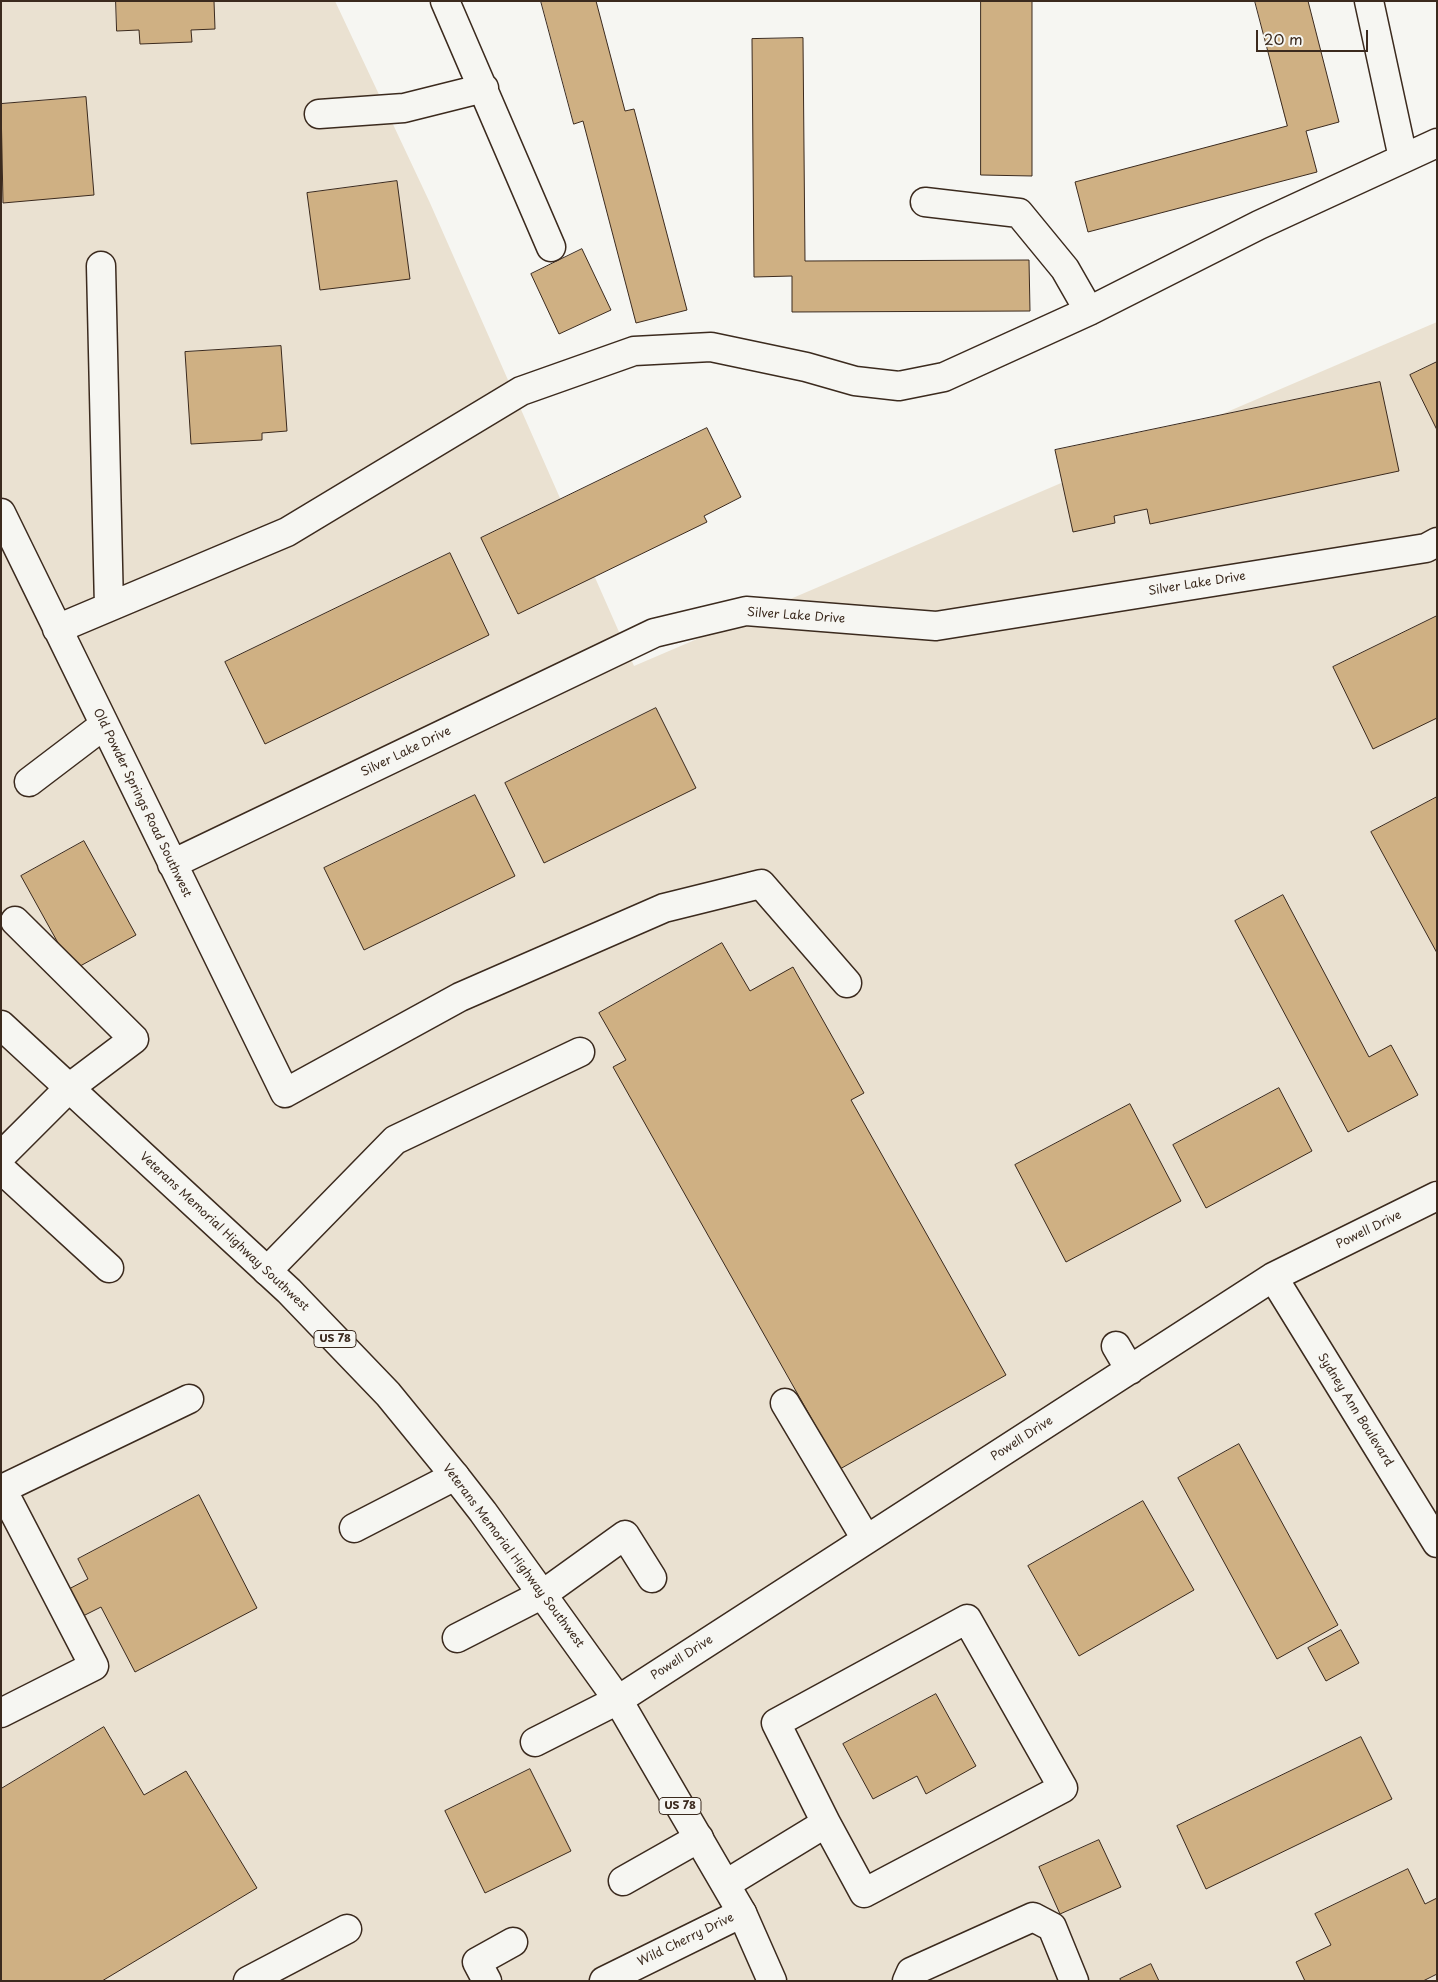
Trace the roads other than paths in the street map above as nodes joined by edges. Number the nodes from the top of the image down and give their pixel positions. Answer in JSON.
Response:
{"nodes":[{"id":1,"x":445,"y":1,"type":"edge"},
{"id":2,"x":1369,"y":1,"type":"edge"},
{"id":3,"x":484,"y":88,"type":"junction"},
{"id":4,"x":319,"y":114,"type":"dead end"},
{"id":5,"x":1437,"y":143,"type":"edge"},
{"id":6,"x":1403,"y":158,"type":"junction"},
{"id":7,"x":925,"y":202,"type":"dead end"},
{"id":8,"x":551,"y":247,"type":"dead end"},
{"id":9,"x":102,"y":266,"type":"dead end"},
{"id":10,"x":1089,"y":311,"type":"junction"},
{"id":11,"x":1,"y":513,"type":"edge"},
{"id":12,"x":1437,"y":542,"type":"edge"},
{"id":13,"x":109,"y":607,"type":"junction"},
{"id":14,"x":57,"y":628,"type":"junction"},
{"id":15,"x":104,"y":725,"type":"junction"},
{"id":16,"x":29,"y":782,"type":"dead end"},
{"id":17,"x":172,"y":864,"type":"junction"},
{"id":18,"x":15,"y":921,"type":"dead end"},
{"id":19,"x":847,"y":983,"type":"dead end"},
{"id":20,"x":1,"y":1025,"type":"edge"},
{"id":21,"x":580,"y":1052,"type":"dead end"},
{"id":22,"x":69,"y":1088,"type":"junction"},
{"id":23,"x":1,"y":1156,"type":"edge"},
{"id":24,"x":1,"y":1169,"type":"edge"},
{"id":25,"x":1437,"y":1196,"type":"edge"},
{"id":26,"x":109,"y":1268,"type":"dead end"},
{"id":27,"x":268,"y":1271,"type":"junction"},
{"id":28,"x":1273,"y":1277,"type":"junction"},
{"id":29,"x":1116,"y":1346,"type":"dead end"},
{"id":30,"x":1130,"y":1370,"type":"junction"},
{"id":31,"x":189,"y":1399,"type":"dead end"},
{"id":32,"x":785,"y":1404,"type":"dead end"},
{"id":33,"x":455,"y":1476,"type":"junction"},
{"id":34,"x":354,"y":1528,"type":"dead end"},
{"id":35,"x":866,"y":1539,"type":"junction"},
{"id":36,"x":1437,"y":1543,"type":"edge"},
{"id":37,"x":652,"y":1578,"type":"dead end"},
{"id":38,"x":543,"y":1594,"type":"junction"},
{"id":39,"x":457,"y":1638,"type":"dead end"},
{"id":40,"x":618,"y":1700,"type":"junction"},
{"id":41,"x":1,"y":1713,"type":"edge"},
{"id":42,"x":535,"y":1742,"type":"dead end"},
{"id":43,"x":826,"y":1823,"type":"junction"},
{"id":44,"x":699,"y":1838,"type":"junction"},
{"id":45,"x":622,"y":1881,"type":"dead end"},
{"id":46,"x":726,"y":1884,"type":"junction"},
{"id":47,"x":742,"y":1913,"type":"junction"},
{"id":48,"x":347,"y":1929,"type":"dead end"},
{"id":49,"x":513,"y":1942,"type":"dead end"},
{"id":50,"x":482,"y":1971,"type":"edge"},
{"id":51,"x":248,"y":1981,"type":"edge"},
{"id":52,"x":604,"y":1981,"type":"edge"},
{"id":53,"x":772,"y":1981,"type":"edge"},
{"id":54,"x":907,"y":1981,"type":"edge"},
{"id":55,"x":1074,"y":1981,"type":"edge"}],
"edges":[{"from":1,"to":3,"type":"street"},
{"from":2,"to":6,"type":"street"},
{"from":3,"to":4,"type":"street"},
{"from":3,"to":8,"type":"street"},
{"from":5,"to":6,"type":"street"},
{"from":6,"to":10,"type":"street"},
{"from":7,"to":10,"type":"street"},
{"from":9,"to":13,"type":"street"},
{"from":10,"to":13,"type":"street"},
{"from":11,"to":14,"type":"street","name":"Old Powder Springs Road Southwest"},
{"from":12,"to":17,"type":"street","name":"Silver Lake Drive"},
{"from":13,"to":14,"type":"street"},
{"from":14,"to":15,"type":"street","name":"Old Powder Springs Road Southwest"},
{"from":15,"to":16,"type":"street"},
{"from":15,"to":17,"type":"street","name":"Old Powder Springs Road Southwest"},
{"from":17,"to":19,"type":"street","name":"Old Powder Springs Road Southwest"},
{"from":18,"to":22,"type":"street"},
{"from":20,"to":22,"type":"street","name":"Veterans Memorial Highway Southwest","number":"US 78"},
{"from":21,"to":27,"type":"street"},
{"from":22,"to":23,"type":"street"},
{"from":22,"to":27,"type":"street","name":"Veterans Memorial Highway Southwest","number":"US 78"},
{"from":24,"to":26,"type":"street"},
{"from":25,"to":28,"type":"street","name":"Powell Drive"},
{"from":27,"to":33,"type":"street","name":"Veterans Memorial Highway Southwest","number":"US 78"},
{"from":28,"to":30,"type":"street","name":"Powell Drive"},
{"from":28,"to":36,"type":"street","name":"Sydney Ann Boulevard"},
{"from":29,"to":30,"type":"street"},
{"from":30,"to":35,"type":"street","name":"Powell Drive"},
{"from":31,"to":41,"type":"street"},
{"from":32,"to":35,"type":"street"},
{"from":33,"to":34,"type":"street"},
{"from":33,"to":38,"type":"street","name":"Veterans Memorial Highway Southwest","number":"US 78"},
{"from":35,"to":40,"type":"street","name":"Powell Drive"},
{"from":37,"to":38,"type":"street"},
{"from":38,"to":39,"type":"street"},
{"from":38,"to":40,"type":"street","name":"Veterans Memorial Highway Southwest","number":"US 78"},
{"from":40,"to":42,"type":"street","name":"Powell Drive"},
{"from":40,"to":44,"type":"street","name":"Veterans Memorial Highway Southwest","number":"US 78"},
{"from":43,"to":43,"type":"street"},
{"from":43,"to":46,"type":"street"},
{"from":44,"to":45,"type":"street"},
{"from":44,"to":46,"type":"street","name":"Veterans Memorial Highway Southwest","number":"US 78"},
{"from":46,"to":47,"type":"street","name":"Veterans Memorial Highway Southwest","number":"US 78"},
{"from":47,"to":52,"type":"street","name":"Wild Cherry Drive"},
{"from":47,"to":53,"type":"street","name":"Veterans Memorial Highway Southwest","number":"US 78"},
{"from":48,"to":51,"type":"street"},
{"from":49,"to":50,"type":"street"},
{"from":54,"to":55,"type":"street"}]}
